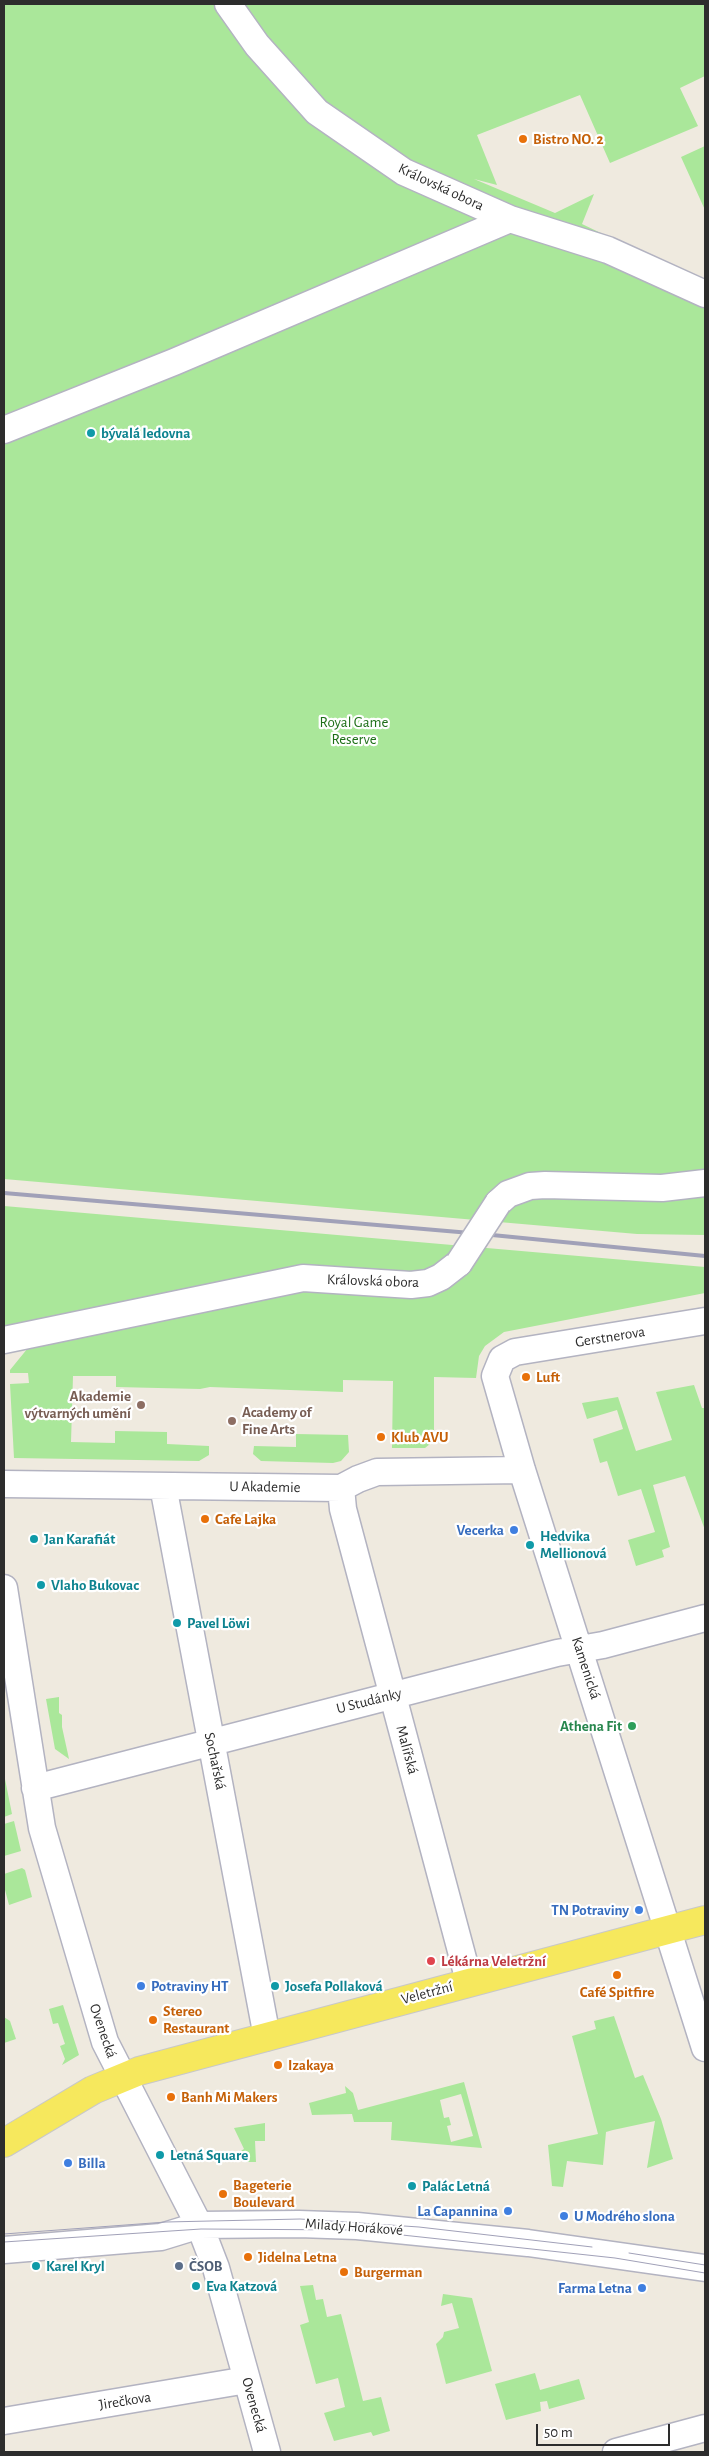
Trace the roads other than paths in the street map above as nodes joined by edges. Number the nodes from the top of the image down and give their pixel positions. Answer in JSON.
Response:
{"nodes":[{"id":1,"x":228,"y":4,"type":"edge"},
{"id":2,"x":510,"y":219,"type":"junction"},
{"id":3,"x":705,"y":294,"type":"edge"},
{"id":4,"x":4,"y":430,"type":"edge"},
{"id":5,"x":705,"y":1183,"type":"edge"},
{"id":6,"x":705,"y":1321,"type":"edge"},
{"id":7,"x":4,"y":1340,"type":"edge"},
{"id":8,"x":515,"y":1352,"type":"joint"},
{"id":9,"x":522,"y":1470,"type":"junction"},
{"id":10,"x":4,"y":1484,"type":"edge"},
{"id":11,"x":163,"y":1486,"type":"junction"},
{"id":12,"x":341,"y":1488,"type":"junction"},
{"id":13,"x":4,"y":1588,"type":"edge"},
{"id":14,"x":705,"y":1618,"type":"edge"},
{"id":15,"x":579,"y":1649,"type":"junction"},
{"id":16,"x":393,"y":1695,"type":"junction"},
{"id":17,"x":212,"y":1742,"type":"junction"},
{"id":18,"x":35,"y":1788,"type":"junction"},
{"id":19,"x":705,"y":1920,"type":"edge"},
{"id":20,"x":669,"y":1929,"type":"junction"},
{"id":21,"x":469,"y":1981,"type":"junction"},
{"id":22,"x":267,"y":2037,"type":"junction"},
{"id":23,"x":705,"y":2048,"type":"edge"},
{"id":24,"x":121,"y":2077,"type":"junction"},
{"id":25,"x":4,"y":2143,"type":"edge"},
{"id":26,"x":200,"y":2225,"type":"junction"},
{"id":27,"x":4,"y":2250,"type":"edge"},
{"id":28,"x":705,"y":2268,"type":"edge"},
{"id":29,"x":247,"y":2380,"type":"junction"},
{"id":30,"x":4,"y":2421,"type":"edge"},
{"id":31,"x":705,"y":2428,"type":"edge"},
{"id":32,"x":267,"y":2452,"type":"edge"},
{"id":33,"x":616,"y":2452,"type":"edge"}],
"edges":[{"from":1,"to":2,"type":"street","name":"Královská obora"},
{"from":2,"to":3,"type":"street","name":"Královská obora"},
{"from":2,"to":4,"type":"street"},
{"from":5,"to":7,"type":"street","name":"Královská obora","bridge":true},
{"from":6,"to":8,"type":"street","name":"Gerstnerova"},
{"from":8,"to":9,"type":"street","name":"Kamenická"},
{"from":9,"to":12,"type":"street","name":"U Akademie"},
{"from":9,"to":15,"type":"street","name":"Kamenická"},
{"from":10,"to":11,"type":"street","name":"U Akademie"},
{"from":11,"to":12,"type":"street","name":"U Akademie"},
{"from":11,"to":17,"type":"street","name":"Sochařská"},
{"from":12,"to":16,"type":"street","name":"Malířská"},
{"from":13,"to":18,"type":"street","name":"Ovenecká"},
{"from":14,"to":15,"type":"street","name":"U Studánky"},
{"from":15,"to":16,"type":"street","name":"U Studánky"},
{"from":15,"to":20,"type":"street","name":"Kamenická"},
{"from":16,"to":17,"type":"street","name":"U Studánky"},
{"from":16,"to":21,"type":"street","name":"Malířská"},
{"from":17,"to":18,"type":"street","name":"U Studánky"},
{"from":17,"to":22,"type":"street","name":"Sochařská"},
{"from":18,"to":24,"type":"street","name":"Ovenecká"},
{"from":19,"to":20,"type":"main road","name":"Veletržní"},
{"from":20,"to":21,"type":"main road","name":"Veletržní"},
{"from":20,"to":23,"type":"street","name":"Kamenická"},
{"from":21,"to":22,"type":"main road","name":"Veletržní"},
{"from":22,"to":24,"type":"main road","name":"Veletržní"},
{"from":24,"to":25,"type":"main road"},
{"from":24,"to":26,"type":"street","name":"Ovenecká"},
{"from":26,"to":27,"type":"street","name":"Milady Horákové"},
{"from":26,"to":28,"type":"street","name":"Milady Horákové"},
{"from":26,"to":29,"type":"street","name":"Ovenecká"},
{"from":29,"to":30,"type":"street","name":"Jirečkova"},
{"from":29,"to":32,"type":"street","name":"Ovenecká"},
{"from":31,"to":33,"type":"street"}]}
